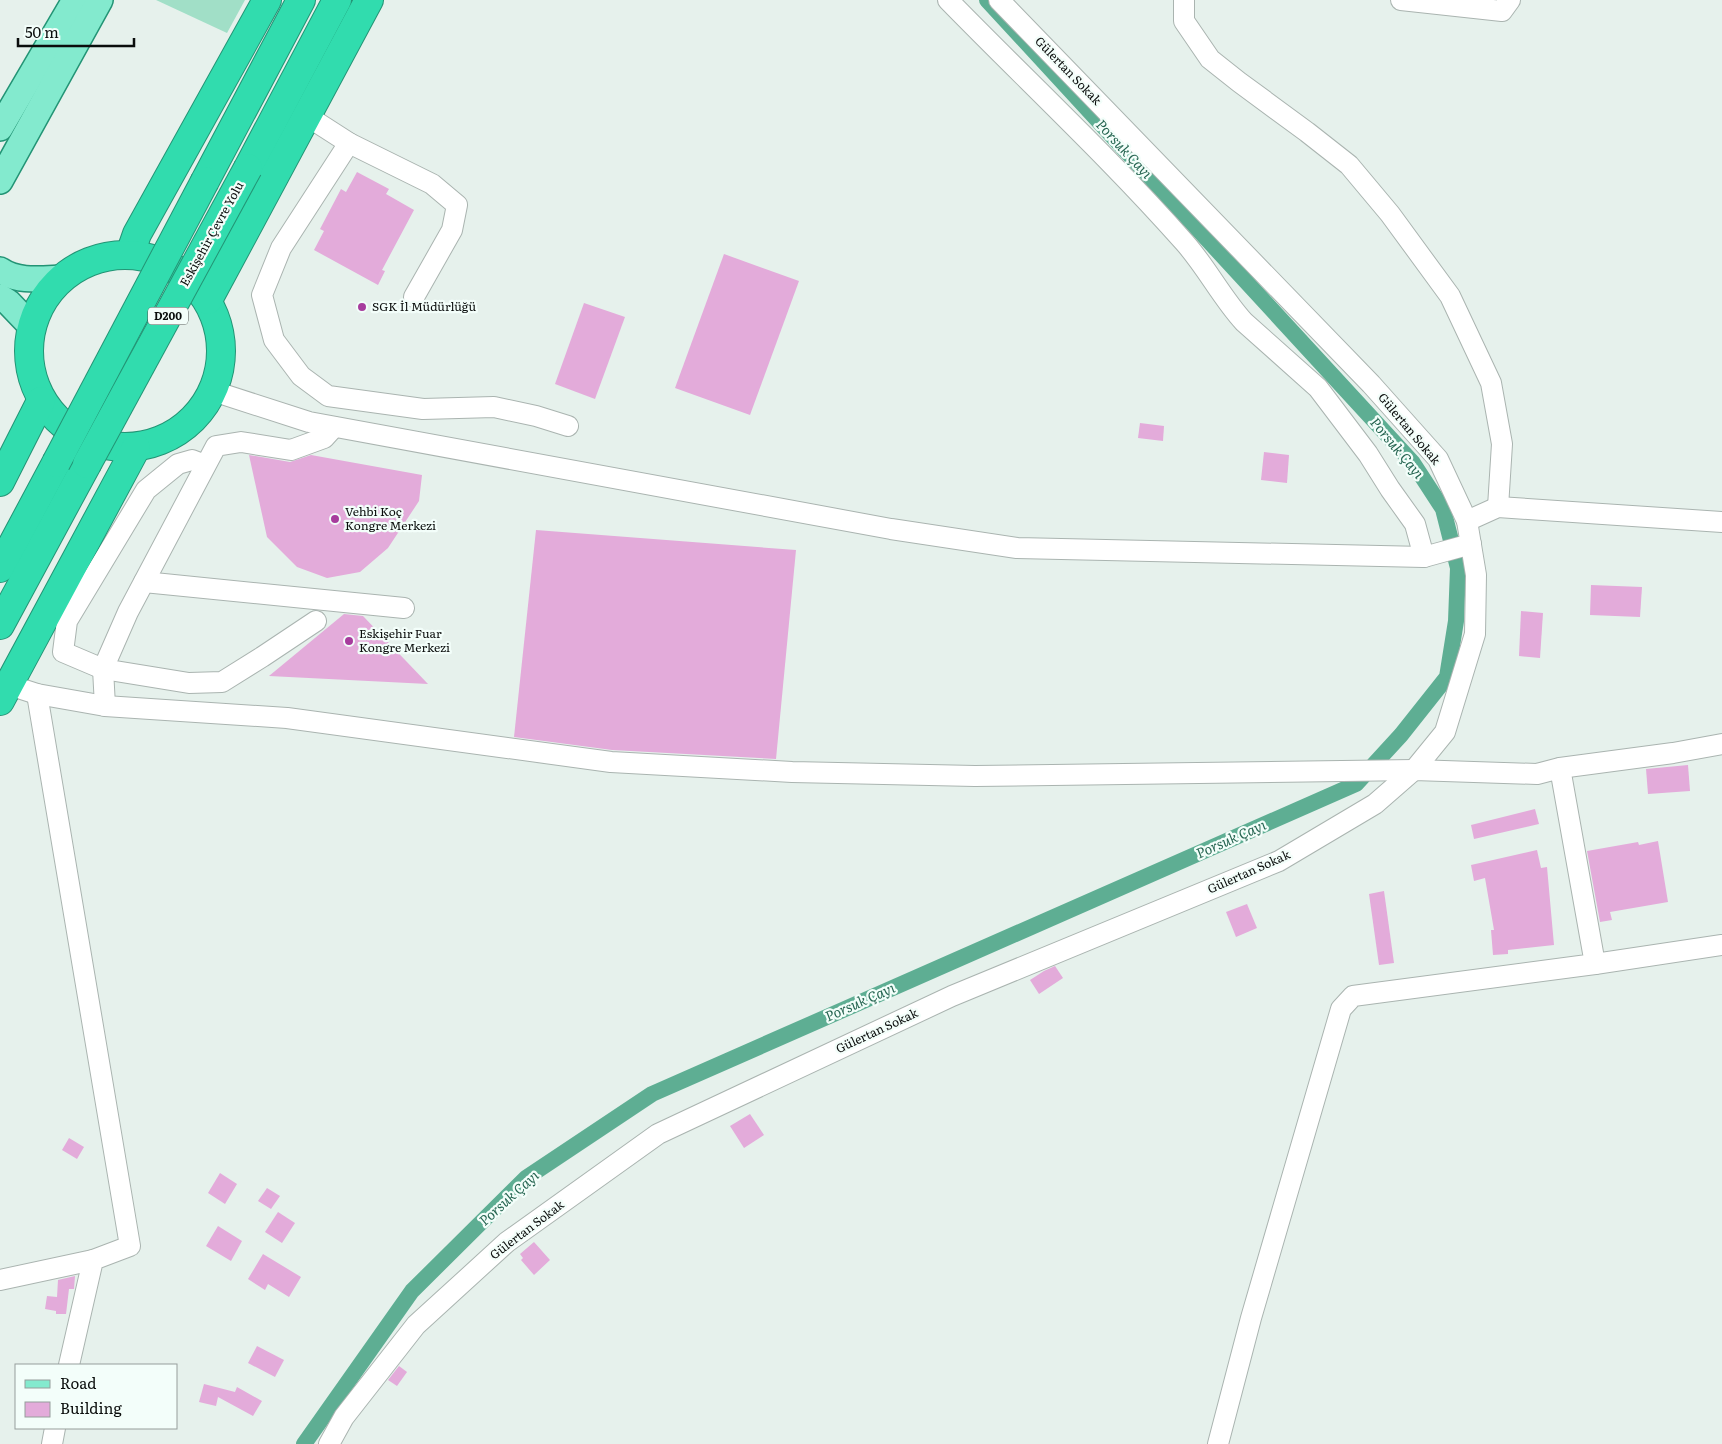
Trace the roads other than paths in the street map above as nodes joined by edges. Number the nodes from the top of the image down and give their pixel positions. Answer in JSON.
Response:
{"nodes":[{"id":1,"x":75,"y":0,"type":"edge"},
{"id":2,"x":100,"y":0,"type":"edge"},
{"id":3,"x":267,"y":0,"type":"edge"},
{"id":4,"x":301,"y":0,"type":"edge"},
{"id":5,"x":337,"y":0,"type":"edge"},
{"id":6,"x":369,"y":0,"type":"edge"},
{"id":7,"x":948,"y":0,"type":"edge"},
{"id":8,"x":999,"y":0,"type":"edge"},
{"id":9,"x":1184,"y":0,"type":"edge"},
{"id":10,"x":1401,"y":0,"type":"edge"},
{"id":11,"x":1506,"y":6,"type":"edge"},
{"id":12,"x":307,"y":116,"type":"junction"},
{"id":13,"x":0,"y":128,"type":"edge"},
{"id":14,"x":349,"y":143,"type":"junction"},
{"id":15,"x":0,"y":182,"type":"edge"},
{"id":16,"x":130,"y":254,"type":"junction"},
{"id":17,"x":0,"y":270,"type":"edge"},
{"id":18,"x":60,"y":278,"type":"junction"},
{"id":19,"x":0,"y":297,"type":"edge"},
{"id":20,"x":414,"y":297,"type":"dead end"},
{"id":21,"x":208,"y":300,"type":"junction"},
{"id":22,"x":31,"y":326,"type":"junction"},
{"id":23,"x":214,"y":390,"type":"junction"},
{"id":24,"x":41,"y":401,"type":"junction"},
{"id":25,"x":568,"y":426,"type":"dead end"},
{"id":26,"x":334,"y":427,"type":"junction"},
{"id":27,"x":136,"y":448,"type":"junction"},
{"id":28,"x":205,"y":465,"type":"junction"},
{"id":29,"x":0,"y":482,"type":"edge"},
{"id":30,"x":1498,"y":507,"type":"junction"},
{"id":31,"x":1467,"y":521,"type":"junction"},
{"id":32,"x":1722,"y":522,"type":"edge"},
{"id":33,"x":1469,"y":545,"type":"junction"},
{"id":34,"x":1424,"y":556,"type":"junction"},
{"id":35,"x":0,"y":568,"type":"edge"},
{"id":36,"x":144,"y":582,"type":"junction"},
{"id":37,"x":404,"y":608,"type":"dead end"},
{"id":38,"x":316,"y":621,"type":"dead end"},
{"id":39,"x":0,"y":625,"type":"edge"},
{"id":40,"x":103,"y":669,"type":"junction"},
{"id":41,"x":5,"y":693,"type":"edge"},
{"id":42,"x":37,"y":694,"type":"junction"},
{"id":43,"x":105,"y":706,"type":"junction"},
{"id":44,"x":1722,"y":744,"type":"edge"},
{"id":45,"x":1560,"y":768,"type":"junction"},
{"id":46,"x":1414,"y":770,"type":"junction"},
{"id":47,"x":1722,"y":945,"type":"edge"},
{"id":48,"x":1595,"y":964,"type":"junction"},
{"id":49,"x":93,"y":1260,"type":"junction"},
{"id":50,"x":0,"y":1280,"type":"edge"},
{"id":51,"x":69,"y":1364,"type":"edge"},
{"id":52,"x":55,"y":1429,"type":"edge"},
{"id":53,"x":52,"y":1444,"type":"edge"},
{"id":54,"x":329,"y":1444,"type":"edge"},
{"id":55,"x":1218,"y":1444,"type":"edge"}],
"edges":[{"from":1,"to":13,"type":"main road"},
{"from":2,"to":15,"type":"main road"},
{"from":3,"to":16,"type":"highway"},
{"from":4,"to":35,"type":"highway","number":"D200","bridge":true},
{"from":5,"to":39,"type":"highway","name":"Eskişehir Çevre Yolu","number":"D200","bridge":true},
{"from":6,"to":12,"type":"highway"},
{"from":7,"to":34,"type":"street"},
{"from":8,"to":31,"type":"street","name":"Gülertan Sokak"},
{"from":9,"to":30,"type":"street"},
{"from":10,"to":11,"type":"street"},
{"from":12,"to":14,"type":"street"},
{"from":12,"to":21,"type":"highway"},
{"from":14,"to":20,"type":"street"},
{"from":14,"to":25,"type":"street"},
{"from":16,"to":18,"type":"highway"},
{"from":16,"to":21,"type":"highway"},
{"from":17,"to":18,"type":"main road"},
{"from":18,"to":22,"type":"highway"},
{"from":19,"to":22,"type":"main road"},
{"from":21,"to":23,"type":"highway"},
{"from":22,"to":24,"type":"highway"},
{"from":23,"to":26,"type":"street"},
{"from":23,"to":27,"type":"highway"},
{"from":24,"to":27,"type":"highway"},
{"from":24,"to":29,"type":"highway"},
{"from":26,"to":28,"type":"street"},
{"from":26,"to":34,"type":"street"},
{"from":27,"to":41,"type":"highway"},
{"from":28,"to":36,"type":"street"},
{"from":28,"to":40,"type":"street"},
{"from":30,"to":31,"type":"street"},
{"from":30,"to":32,"type":"street"},
{"from":31,"to":33,"type":"street","name":"Gülertan Sokak"},
{"from":33,"to":34,"type":"street"},
{"from":33,"to":46,"type":"street","name":"Gülertan Sokak"},
{"from":36,"to":37,"type":"street"},
{"from":36,"to":40,"type":"street"},
{"from":38,"to":40,"type":"street"},
{"from":40,"to":43,"type":"street"},
{"from":41,"to":42,"type":"street"},
{"from":42,"to":43,"type":"street"},
{"from":42,"to":49,"type":"street"},
{"from":43,"to":46,"type":"street"},
{"from":44,"to":45,"type":"street"},
{"from":45,"to":46,"type":"street"},
{"from":45,"to":48,"type":"street"},
{"from":46,"to":54,"type":"street","name":"Gülertan Sokak"},
{"from":47,"to":48,"type":"street"},
{"from":48,"to":55,"type":"street"},
{"from":49,"to":50,"type":"street"},
{"from":49,"to":51,"type":"street"},
{"from":52,"to":53,"type":"street"}]}
